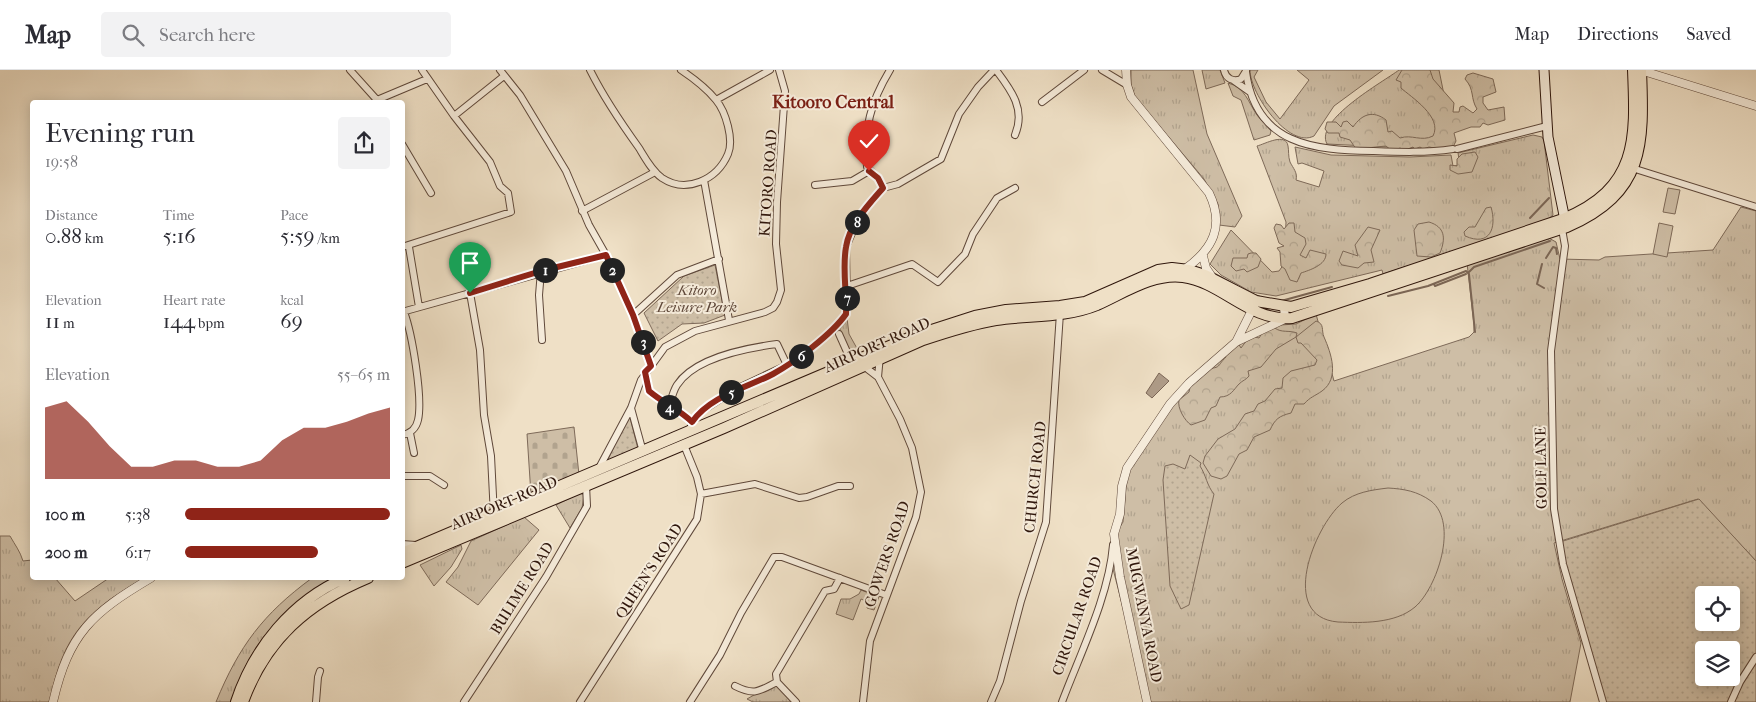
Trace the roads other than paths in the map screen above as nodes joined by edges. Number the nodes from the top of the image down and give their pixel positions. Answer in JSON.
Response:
{"nodes":[{"id":1,"x":350,"y":70,"type":"edge"},
{"id":2,"x":422,"y":70,"type":"edge"},
{"id":3,"x":590,"y":70,"type":"edge"},
{"id":4,"x":681,"y":70,"type":"edge"},
{"id":5,"x":770,"y":70,"type":"edge"},
{"id":6,"x":779,"y":70,"type":"edge"},
{"id":7,"x":890,"y":70,"type":"edge"},
{"id":8,"x":995,"y":70,"type":"edge"},
{"id":9,"x":1084,"y":70,"type":"edge"},
{"id":10,"x":1102,"y":70,"type":"edge"},
{"id":11,"x":1126,"y":70,"type":"edge"},
{"id":12,"x":1224,"y":70,"type":"edge"},
{"id":13,"x":1544,"y":70,"type":"edge"},
{"id":14,"x":1633,"y":70,"type":"edge"},
{"id":15,"x":1640,"y":70,"type":"edge"},
{"id":16,"x":1246,"y":71,"type":"edge"},
{"id":17,"x":502,"y":73,"type":"edge"},
{"id":18,"x":427,"y":78,"type":"junction"},
{"id":19,"x":1233,"y":80,"type":"junction"},
{"id":20,"x":1127,"y":85,"type":"junction"},
{"id":21,"x":1250,"y":92,"type":"junction"},
{"id":22,"x":377,"y":100,"type":"edge"},
{"id":23,"x":380,"y":100,"type":"edge"},
{"id":24,"x":716,"y":100,"type":"junction"},
{"id":25,"x":1042,"y":102,"type":"dead end"},
{"id":26,"x":1756,"y":106,"type":"edge"},
{"id":27,"x":454,"y":116,"type":"junction"},
{"id":28,"x":1547,"y":126,"type":"junction"},
{"id":29,"x":1015,"y":135,"type":"dead end"},
{"id":30,"x":405,"y":149,"type":"edge"},
{"id":31,"x":1632,"y":168,"type":"junction"},
{"id":32,"x":869,"y":171,"type":"junction"},
{"id":33,"x":655,"y":172,"type":"junction"},
{"id":34,"x":704,"y":180,"type":"junction"},
{"id":35,"x":815,"y":185,"type":"dead end"},
{"id":36,"x":883,"y":188,"type":"junction"},
{"id":37,"x":1015,"y":188,"type":"dead end"},
{"id":38,"x":431,"y":193,"type":"dead end"},
{"id":39,"x":1756,"y":207,"type":"edge"},
{"id":40,"x":582,"y":211,"type":"junction"},
{"id":41,"x":1564,"y":225,"type":"junction"},
{"id":42,"x":406,"y":247,"type":"edge"},
{"id":43,"x":606,"y":255,"type":"junction"},
{"id":44,"x":1203,"y":256,"type":"junction"},
{"id":45,"x":719,"y":259,"type":"junction"},
{"id":46,"x":1185,"y":269,"type":"junction"},
{"id":47,"x":541,"y":271,"type":"junction"},
{"id":48,"x":1162,"y":273,"type":"junction"},
{"id":49,"x":1214,"y":280,"type":"junction"},
{"id":50,"x":846,"y":286,"type":"junction"},
{"id":51,"x":470,"y":293,"type":"junction"},
{"id":52,"x":1254,"y":306,"type":"junction"},
{"id":53,"x":419,"y":307,"type":"junction"},
{"id":54,"x":1288,"y":307,"type":"junction"},
{"id":55,"x":405,"y":311,"type":"edge"},
{"id":56,"x":1060,"y":311,"type":"junction"},
{"id":57,"x":633,"y":315,"type":"junction"},
{"id":58,"x":405,"y":316,"type":"edge"},
{"id":59,"x":1288,"y":319,"type":"junction"},
{"id":60,"x":729,"y":320,"type":"junction"},
{"id":61,"x":839,"y":334,"type":"dead end"},
{"id":62,"x":542,"y":340,"type":"dead end"},
{"id":63,"x":1236,"y":342,"type":"junction"},
{"id":64,"x":880,"y":355,"type":"junction"},
{"id":65,"x":852,"y":363,"type":"junction"},
{"id":66,"x":651,"y":366,"type":"junction"},
{"id":67,"x":787,"y":366,"type":"junction"},
{"id":68,"x":865,"y":367,"type":"junction"},
{"id":69,"x":645,"y":372,"type":"junction"},
{"id":70,"x":878,"y":377,"type":"junction"},
{"id":71,"x":669,"y":407,"type":"junction"},
{"id":72,"x":631,"y":408,"type":"junction"},
{"id":73,"x":692,"y":422,"type":"junction"},
{"id":74,"x":410,"y":433,"type":"junction"},
{"id":75,"x":687,"y":433,"type":"junction"},
{"id":76,"x":405,"y":434,"type":"edge"},
{"id":77,"x":684,"y":445,"type":"junction"},
{"id":78,"x":643,"y":452,"type":"junction"},
{"id":79,"x":414,"y":453,"type":"dead end"},
{"id":80,"x":598,"y":471,"type":"junction"},
{"id":81,"x":405,"y":476,"type":"edge"},
{"id":82,"x":586,"y":484,"type":"junction"},
{"id":83,"x":444,"y":485,"type":"dead end"},
{"id":84,"x":850,"y":486,"type":"dead end"},
{"id":85,"x":701,"y":494,"type":"junction"},
{"id":86,"x":551,"y":495,"type":"junction"},
{"id":87,"x":494,"y":516,"type":"junction"},
{"id":88,"x":1114,"y":534,"type":"junction"},
{"id":89,"x":405,"y":544,"type":"edge"},
{"id":90,"x":423,"y":546,"type":"junction"},
{"id":91,"x":436,"y":549,"type":"junction"},
{"id":92,"x":405,"y":552,"type":"edge"},
{"id":93,"x":405,"y":562,"type":"edge"},
{"id":94,"x":840,"y":578,"type":"junction"},
{"id":95,"x":148,"y":580,"type":"edge"},
{"id":96,"x":344,"y":580,"type":"edge"},
{"id":97,"x":886,"y":595,"type":"junction"},
{"id":98,"x":1756,"y":657,"type":"edge"},
{"id":99,"x":320,"y":670,"type":"dead end"},
{"id":100,"x":777,"y":682,"type":"junction"},
{"id":101,"x":736,"y":686,"type":"dead end"},
{"id":102,"x":53,"y":702,"type":"edge"},
{"id":103,"x":236,"y":702,"type":"edge"},
{"id":104,"x":243,"y":702,"type":"edge"},
{"id":105,"x":316,"y":702,"type":"edge"},
{"id":106,"x":464,"y":702,"type":"edge"},
{"id":107,"x":580,"y":702,"type":"edge"},
{"id":108,"x":690,"y":702,"type":"edge"},
{"id":109,"x":796,"y":702,"type":"edge"},
{"id":110,"x":863,"y":702,"type":"edge"},
{"id":111,"x":991,"y":702,"type":"edge"},
{"id":112,"x":1062,"y":702,"type":"edge"},
{"id":113,"x":1147,"y":702,"type":"edge"},
{"id":114,"x":1603,"y":702,"type":"edge"},
{"id":115,"x":1731,"y":702,"type":"edge"}],
"edges":[{"from":1,"to":22,"type":"street"},
{"from":2,"to":18,"type":"street"},
{"from":3,"to":33,"type":"street"},
{"from":4,"to":24,"type":"street"},
{"from":5,"to":24,"type":"street"},
{"from":6,"to":60,"type":"street","name":"KITORO ROAD"},
{"from":7,"to":32,"type":"street"},
{"from":8,"to":29,"type":"street"},
{"from":8,"to":36,"type":"street"},
{"from":9,"to":25,"type":"street"},
{"from":10,"to":20,"type":"street"},
{"from":11,"to":20,"type":"street"},
{"from":12,"to":19,"type":"street"},
{"from":13,"to":28,"type":"main road"},
{"from":14,"to":41,"type":"highway"},
{"from":15,"to":26,"type":"street"},
{"from":15,"to":31,"type":"highway"},
{"from":16,"to":19,"type":"street"},
{"from":16,"to":21,"type":"street"},
{"from":17,"to":27,"type":"street"},
{"from":17,"to":40,"type":"street"},
{"from":18,"to":23,"type":"street"},
{"from":18,"to":27,"type":"street"},
{"from":19,"to":21,"type":"street"},
{"from":20,"to":44,"type":"street"},
{"from":21,"to":28,"type":"street"},
{"from":24,"to":34,"type":"street"},
{"from":27,"to":42,"type":"street"},
{"from":28,"to":41,"type":"main road"},
{"from":30,"to":38,"type":"street"},
{"from":31,"to":39,"type":"street"},
{"from":31,"to":41,"type":"highway"},
{"from":32,"to":35,"type":"street"},
{"from":32,"to":36,"type":"street"},
{"from":33,"to":34,"type":"street"},
{"from":33,"to":40,"type":"street"},
{"from":34,"to":45,"type":"street"},
{"from":36,"to":50,"type":"street"},
{"from":37,"to":50,"type":"street"},
{"from":40,"to":43,"type":"street"},
{"from":41,"to":54,"type":"highway"},
{"from":41,"to":59,"type":"highway"},
{"from":41,"to":114,"type":"street","name":"GOLF LANE"},
{"from":42,"to":53,"type":"street"},
{"from":43,"to":47,"type":"street"},
{"from":43,"to":57,"type":"street"},
{"from":44,"to":46,"type":"street"},
{"from":44,"to":49,"type":"street"},
{"from":45,"to":57,"type":"street"},
{"from":45,"to":60,"type":"street"},
{"from":46,"to":48,"type":"highway","name":"AIRPORT ROAD"},
{"from":46,"to":49,"type":"highway","name":"AIRPORT ROAD"},
{"from":47,"to":51,"type":"street"},
{"from":47,"to":62,"type":"street"},
{"from":48,"to":52,"type":"highway","name":"AIRPORT ROAD"},
{"from":48,"to":56,"type":"highway","name":"AIRPORT ROAD"},
{"from":49,"to":52,"type":"highway","name":"AIRPORT ROAD"},
{"from":50,"to":67,"type":"street"},
{"from":51,"to":53,"type":"street"},
{"from":51,"to":87,"type":"street"},
{"from":52,"to":54,"type":"highway","name":"AIRPORT ROAD"},
{"from":52,"to":59,"type":"highway","name":"AIRPORT ROAD"},
{"from":52,"to":63,"type":"street","name":"CIRCULAR ROAD"},
{"from":53,"to":55,"type":"street"},
{"from":54,"to":59,"type":"street"},
{"from":56,"to":64,"type":"highway","name":"AIRPORT ROAD"},
{"from":56,"to":111,"type":"street","name":"CHURCH ROAD"},
{"from":57,"to":66,"type":"street"},
{"from":58,"to":74,"type":"street"},
{"from":59,"to":63,"type":"street","name":"CIRCULAR ROAD"},
{"from":60,"to":66,"type":"street","name":"KITORO ROAD"},
{"from":61,"to":65,"type":"street"},
{"from":63,"to":88,"type":"street","name":"CIRCULAR ROAD"},
{"from":64,"to":65,"type":"highway","name":"AIRPORT ROAD"},
{"from":64,"to":68,"type":"highway","name":"AIRPORT ROAD"},
{"from":64,"to":70,"type":"street"},
{"from":65,"to":75,"type":"highway","name":"AIRPORT ROAD"},
{"from":66,"to":69,"type":"street","name":"KITORO ROAD"},
{"from":67,"to":71,"type":"street"},
{"from":67,"to":73,"type":"street"},
{"from":68,"to":70,"type":"street","name":"GOWERS ROAD"},
{"from":68,"to":77,"type":"highway","name":"AIRPORT ROAD"},
{"from":69,"to":71,"type":"street"},
{"from":69,"to":72,"type":"street","name":"KITORO ROAD"},
{"from":70,"to":97,"type":"street","name":"GOWERS ROAD"},
{"from":71,"to":73,"type":"street"},
{"from":72,"to":78,"type":"street"},
{"from":72,"to":80,"type":"street","name":"KITORO ROAD"},
{"from":73,"to":75,"type":"street"},
{"from":74,"to":76,"type":"street"},
{"from":74,"to":79,"type":"street"},
{"from":75,"to":78,"type":"highway","name":"AIRPORT ROAD"},
{"from":77,"to":82,"type":"highway","name":"AIRPORT ROAD"},
{"from":77,"to":85,"type":"street","name":"QUEEN'S ROAD"},
{"from":78,"to":80,"type":"highway","name":"AIRPORT ROAD"},
{"from":80,"to":86,"type":"highway","name":"AIRPORT ROAD"},
{"from":81,"to":83,"type":"street"},
{"from":82,"to":86,"type":"highway","name":"AIRPORT ROAD"},
{"from":82,"to":106,"type":"street","name":"BULIME ROAD"},
{"from":84,"to":85,"type":"street"},
{"from":85,"to":107,"type":"street","name":"QUEEN'S ROAD"},
{"from":86,"to":87,"type":"highway","name":"AIRPORT ROAD"},
{"from":86,"to":91,"type":"highway","name":"AIRPORT ROAD"},
{"from":87,"to":90,"type":"highway","name":"AIRPORT ROAD"},
{"from":88,"to":112,"type":"street","name":"CIRCULAR ROAD"},
{"from":88,"to":113,"type":"street","name":"MUGWANYA ROAD"},
{"from":89,"to":90,"type":"street"},
{"from":90,"to":91,"type":"street"},
{"from":90,"to":92,"type":"highway","name":"AIRPORT ROAD"},
{"from":91,"to":93,"type":"highway","name":"AIRPORT ROAD"},
{"from":94,"to":97,"type":"street"},
{"from":94,"to":100,"type":"street"},
{"from":94,"to":108,"type":"street"},
{"from":95,"to":102,"type":"street"},
{"from":96,"to":103,"type":"highway"},
{"from":96,"to":104,"type":"highway"},
{"from":97,"to":110,"type":"street","name":"GOWERS ROAD"},
{"from":98,"to":115,"type":"street"},
{"from":99,"to":105,"type":"street"},
{"from":100,"to":101,"type":"street"},
{"from":100,"to":109,"type":"street"}]}
